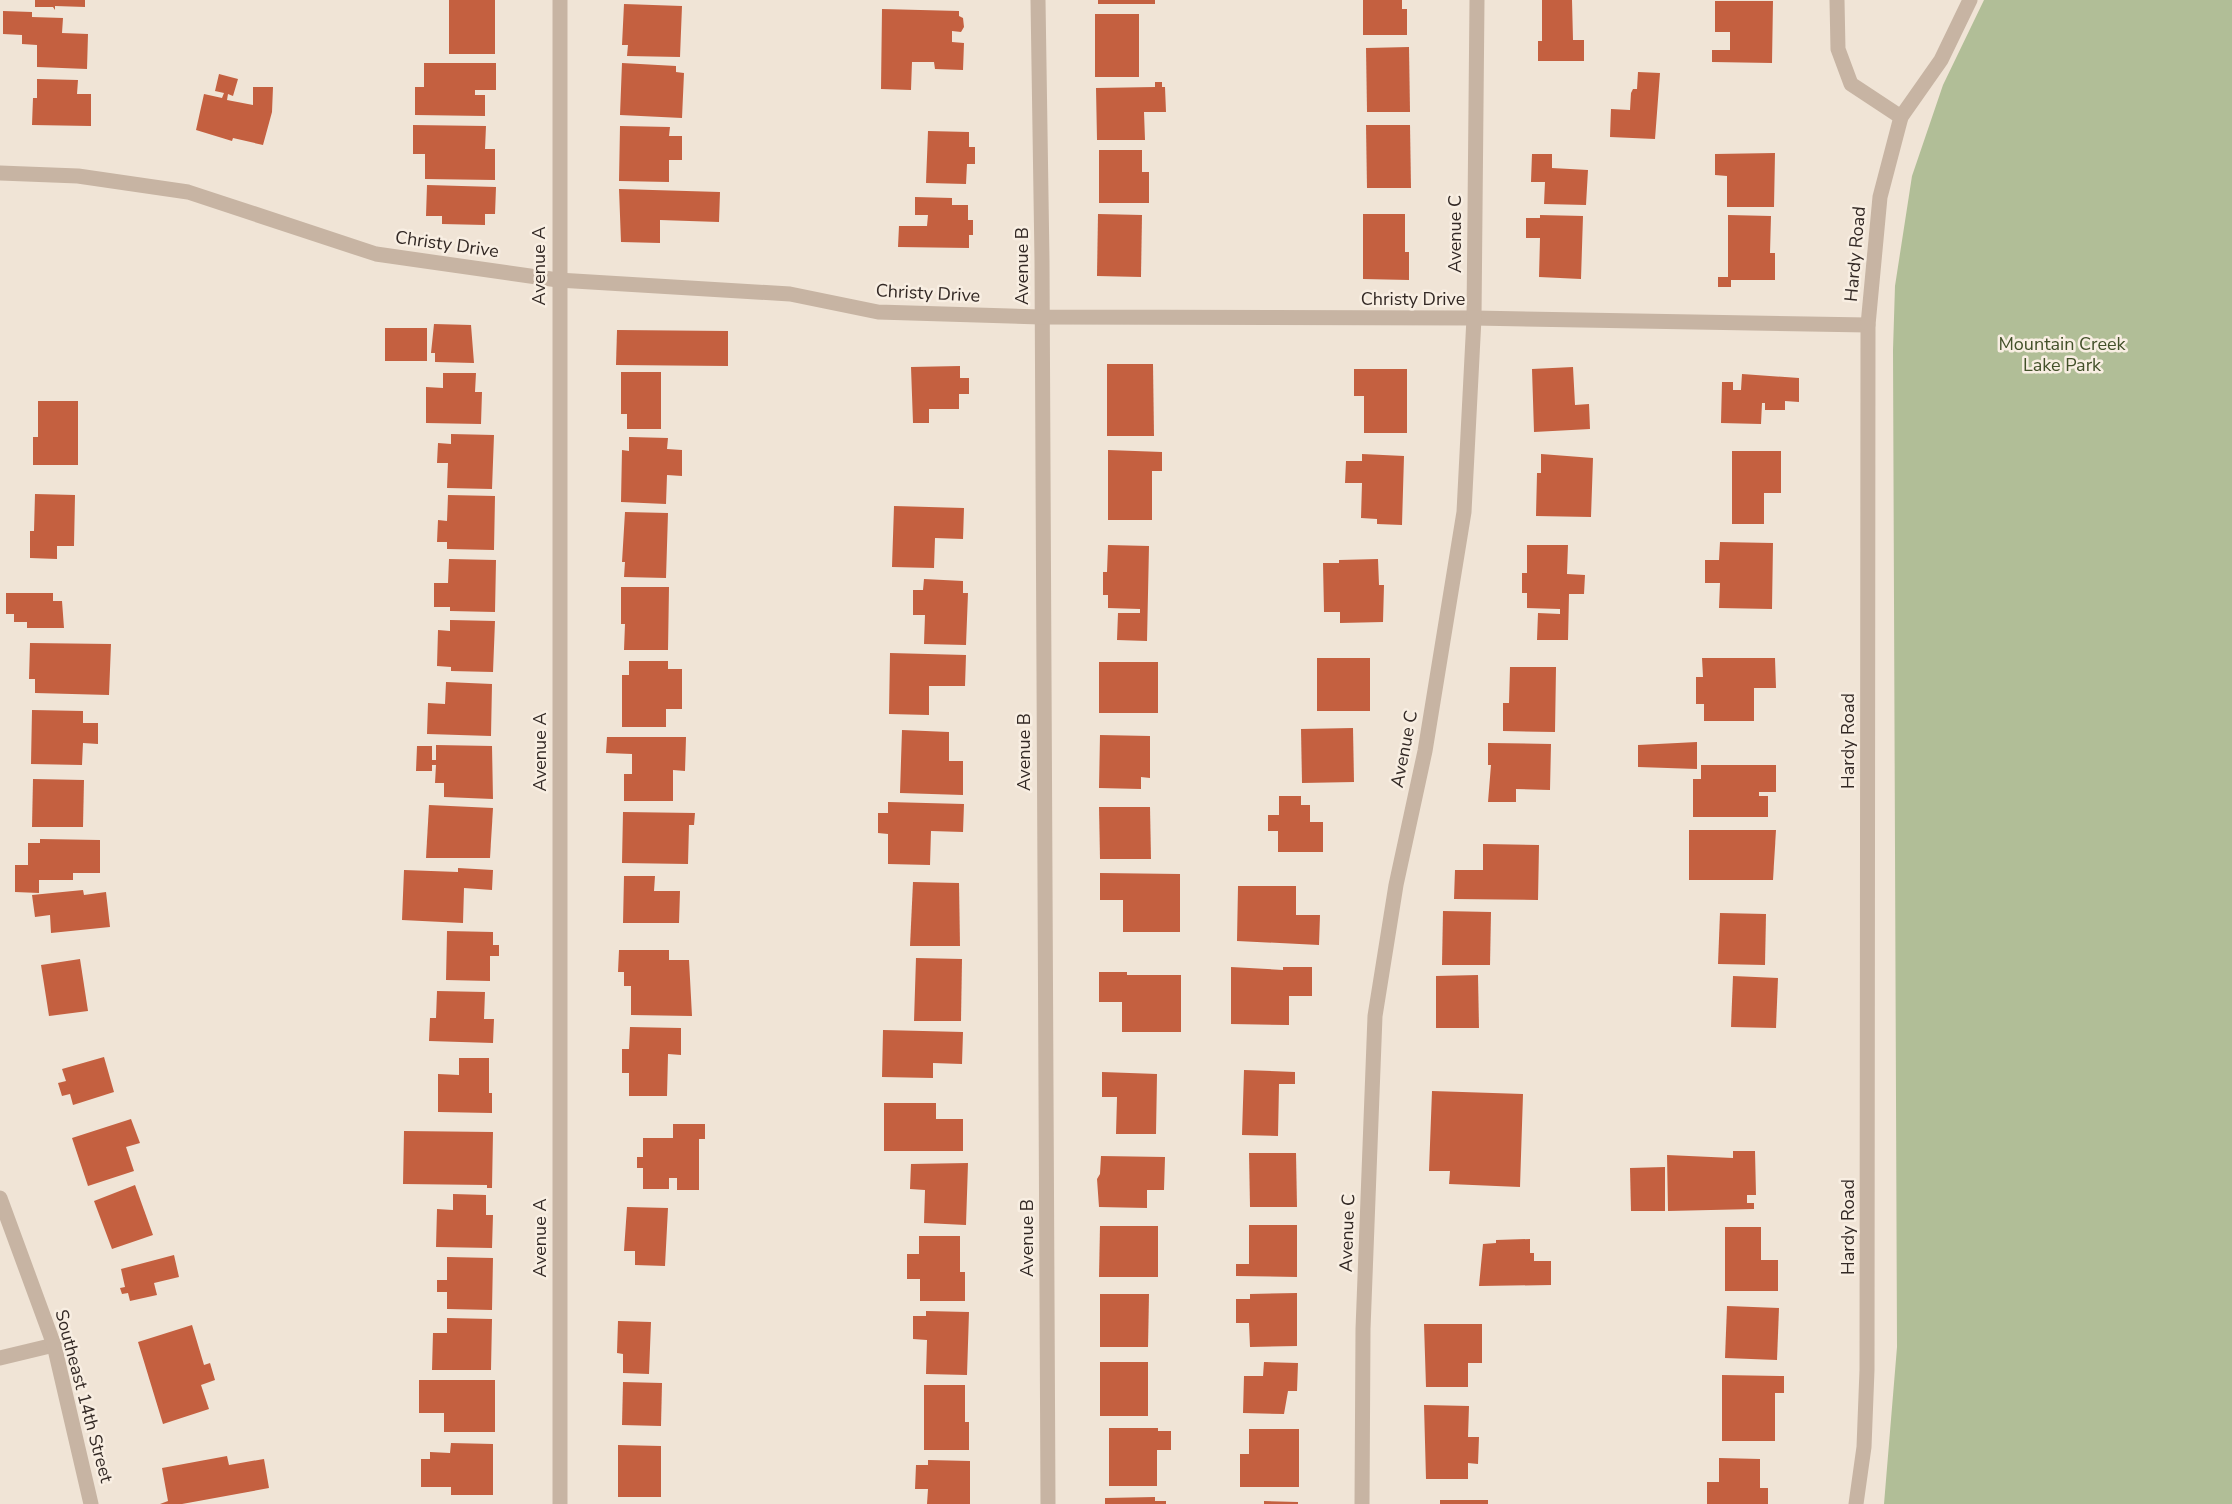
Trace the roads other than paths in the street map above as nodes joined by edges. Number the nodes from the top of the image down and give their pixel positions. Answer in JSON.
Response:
{"nodes":[{"id":1,"x":560,"y":0,"type":"edge"},
{"id":2,"x":1038,"y":0,"type":"edge"},
{"id":3,"x":1477,"y":0,"type":"edge"},
{"id":4,"x":1837,"y":0,"type":"edge"},
{"id":5,"x":1970,"y":0,"type":"edge"},
{"id":6,"x":1900,"y":117,"type":"junction"},
{"id":7,"x":0,"y":173,"type":"edge"},
{"id":8,"x":558,"y":280,"type":"junction"},
{"id":9,"x":1041,"y":317,"type":"junction"},
{"id":10,"x":1474,"y":318,"type":"junction"},
{"id":11,"x":1869,"y":325,"type":"junction"},
{"id":12,"x":0,"y":1198,"type":"edge"},
{"id":13,"x":54,"y":1345,"type":"junction"},
{"id":14,"x":0,"y":1358,"type":"edge"},
{"id":15,"x":92,"y":1504,"type":"edge"},
{"id":16,"x":560,"y":1504,"type":"edge"},
{"id":17,"x":1048,"y":1504,"type":"edge"},
{"id":18,"x":1362,"y":1504,"type":"edge"},
{"id":19,"x":1856,"y":1504,"type":"edge"}],
"edges":[{"from":1,"to":8,"type":"street","name":"Avenue A"},
{"from":2,"to":9,"type":"street","name":"Avenue B"},
{"from":3,"to":10,"type":"street","name":"Avenue C"},
{"from":4,"to":6,"type":"street"},
{"from":5,"to":6,"type":"street","name":"Hardy Road"},
{"from":6,"to":11,"type":"street","name":"Hardy Road"},
{"from":7,"to":8,"type":"street","name":"Christy Drive"},
{"from":8,"to":9,"type":"street","name":"Christy Drive"},
{"from":8,"to":16,"type":"street","name":"Avenue A"},
{"from":9,"to":10,"type":"street","name":"Christy Drive"},
{"from":9,"to":17,"type":"street","name":"Avenue B"},
{"from":10,"to":11,"type":"street","name":"Christy Drive"},
{"from":10,"to":18,"type":"street","name":"Avenue C"},
{"from":11,"to":19,"type":"street","name":"Hardy Road"},
{"from":12,"to":13,"type":"street","name":"Southeast 14th Street"},
{"from":13,"to":14,"type":"street"},
{"from":13,"to":15,"type":"street","name":"Southeast 14th Street"}]}
